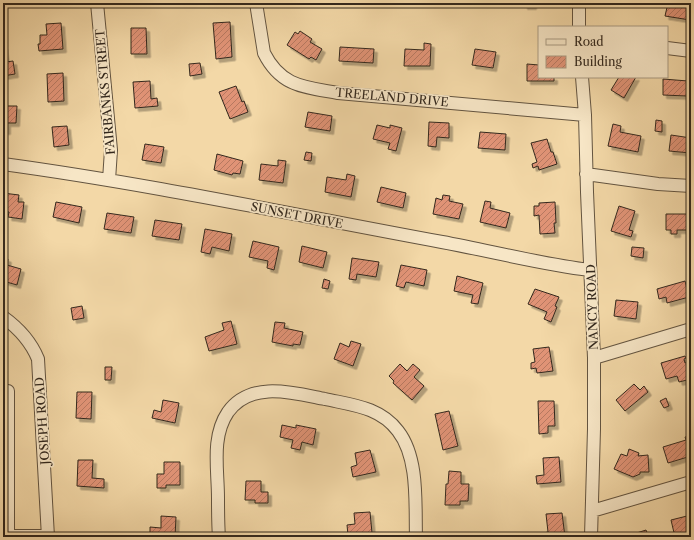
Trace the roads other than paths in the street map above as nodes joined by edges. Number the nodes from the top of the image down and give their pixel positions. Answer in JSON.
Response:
{"nodes":[{"id":1,"x":97,"y":3,"type":"edge"},
{"id":2,"x":256,"y":3,"type":"edge"},
{"id":3,"x":579,"y":3,"type":"edge"},
{"id":4,"x":579,"y":26,"type":"edge"},
{"id":5,"x":668,"y":48,"type":"edge"},
{"id":6,"x":691,"y":51,"type":"edge"},
{"id":7,"x":582,"y":78,"type":"edge"},
{"id":8,"x":585,"y":115,"type":"junction"},
{"id":9,"x":3,"y":164,"type":"edge"},
{"id":10,"x":586,"y":174,"type":"junction"},
{"id":11,"x":109,"y":180,"type":"junction"},
{"id":12,"x":691,"y":186,"type":"edge"},
{"id":13,"x":590,"y":270,"type":"junction"},
{"id":14,"x":3,"y":318,"type":"edge"},
{"id":15,"x":691,"y":329,"type":"edge"},
{"id":16,"x":594,"y":358,"type":"junction"},
{"id":17,"x":8,"y":391,"type":"dead end"},
{"id":18,"x":691,"y":482,"type":"edge"},
{"id":19,"x":592,"y":511,"type":"junction"},
{"id":20,"x":6,"y":536,"type":"edge"},
{"id":21,"x":48,"y":536,"type":"edge"},
{"id":22,"x":219,"y":537,"type":"edge"},
{"id":23,"x":416,"y":537,"type":"edge"},
{"id":24,"x":591,"y":537,"type":"edge"}],
"edges":[{"from":1,"to":11,"type":"street","name":"FAIRBANKS STREET"},
{"from":2,"to":8,"type":"street","name":"TREELAND DRIVE"},
{"from":3,"to":4,"type":"street"},
{"from":5,"to":6,"type":"street"},
{"from":7,"to":8,"type":"street","name":"NANCY ROAD"},
{"from":8,"to":10,"type":"street","name":"NANCY ROAD"},
{"from":9,"to":11,"type":"street","name":"SUNSET DRIVE"},
{"from":10,"to":12,"type":"street"},
{"from":10,"to":13,"type":"street","name":"NANCY ROAD"},
{"from":11,"to":13,"type":"street","name":"SUNSET DRIVE"},
{"from":13,"to":16,"type":"street","name":"NANCY ROAD"},
{"from":14,"to":21,"type":"street","name":"JOSEPH ROAD"},
{"from":15,"to":16,"type":"street"},
{"from":16,"to":19,"type":"street","name":"NANCY ROAD"},
{"from":17,"to":20,"type":"street"},
{"from":18,"to":19,"type":"street"},
{"from":19,"to":24,"type":"street","name":"NANCY ROAD"},
{"from":20,"to":21,"type":"street"},
{"from":22,"to":23,"type":"street"}]}
